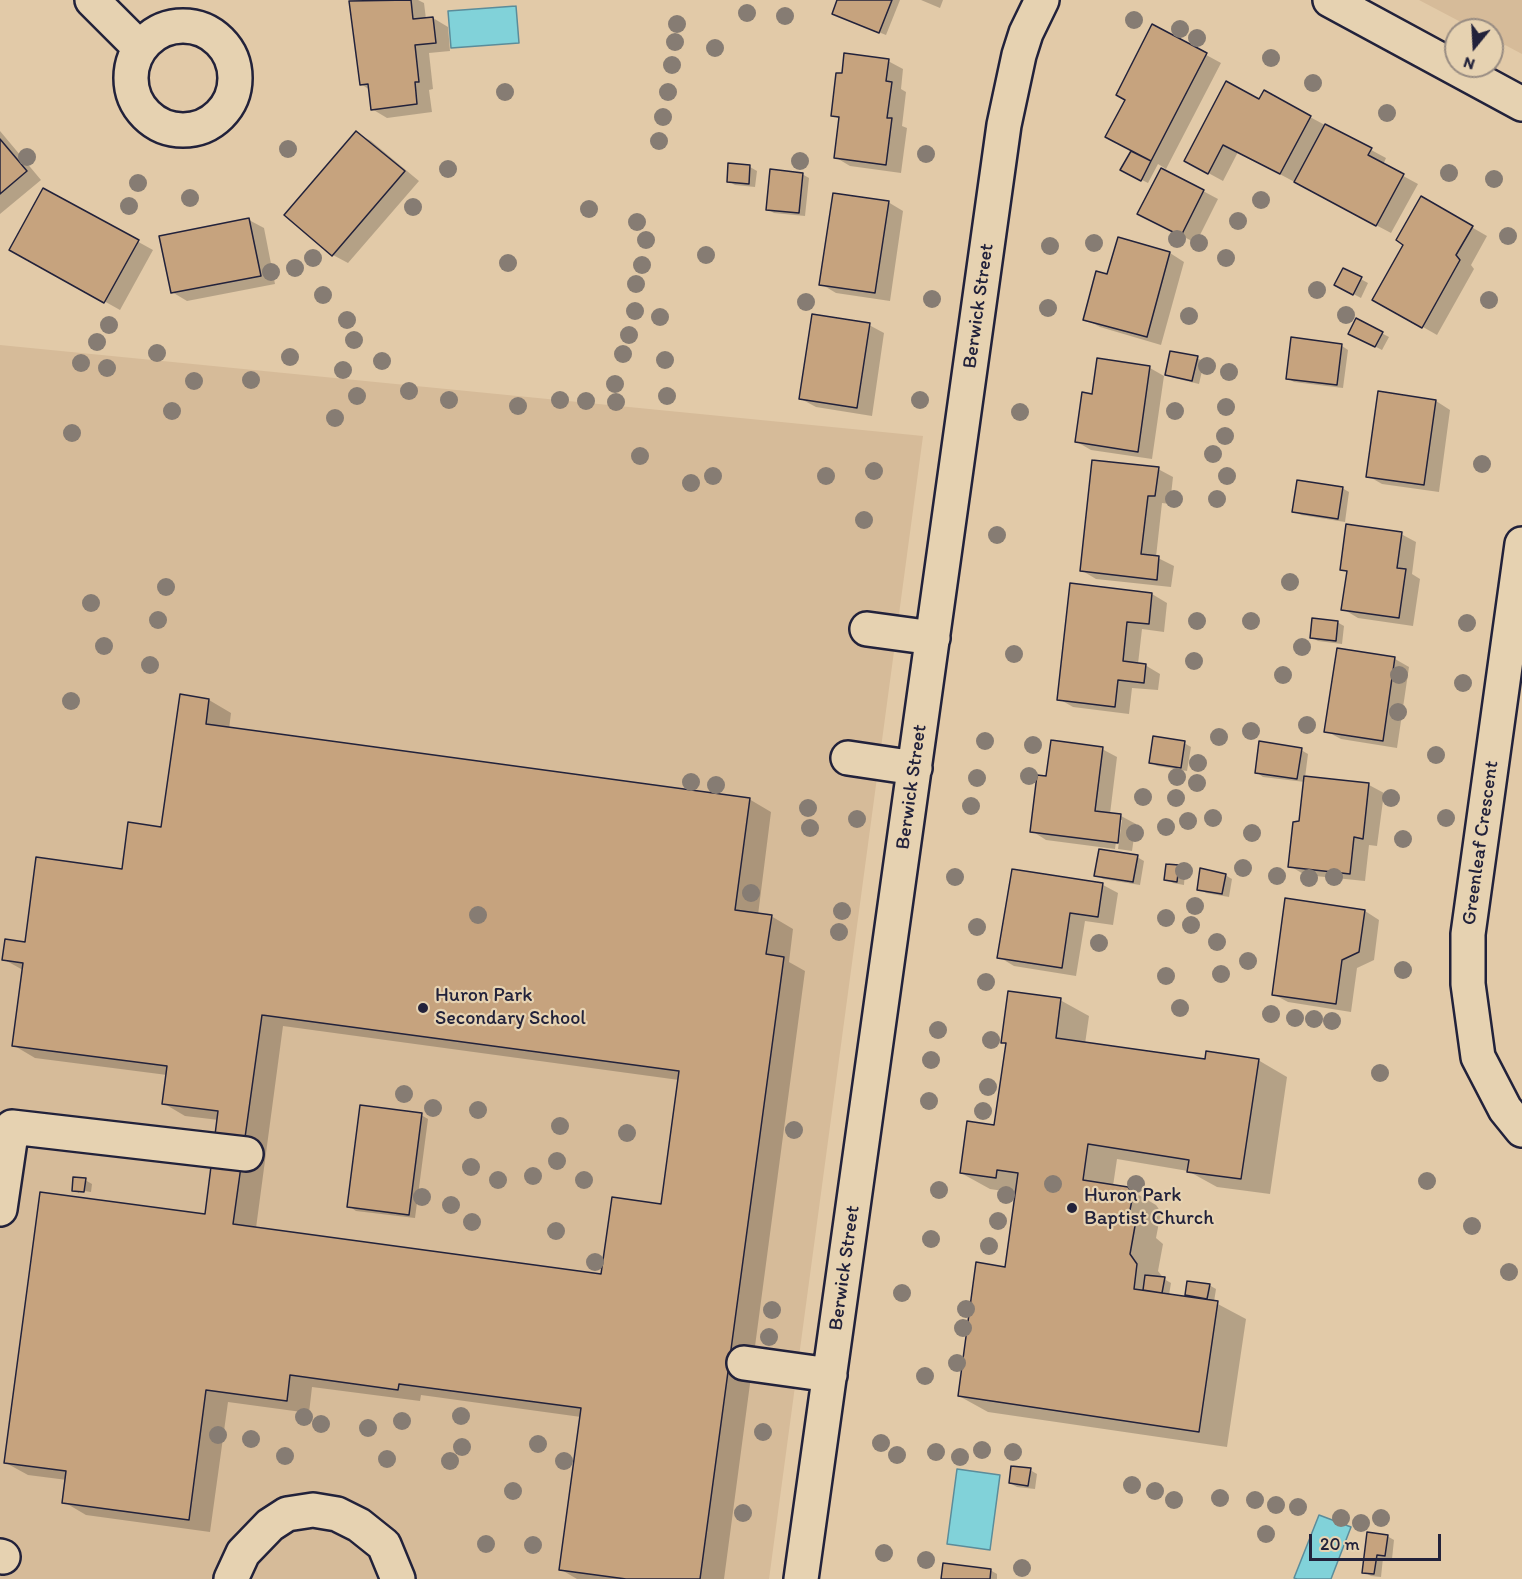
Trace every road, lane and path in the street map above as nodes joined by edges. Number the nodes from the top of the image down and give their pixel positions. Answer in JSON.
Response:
{"nodes":[{"id":1,"x":92,"y":0,"type":"edge"},
{"id":2,"x":1042,"y":0,"type":"edge"},
{"id":3,"x":1329,"y":0,"type":"edge"},
{"id":4,"x":140,"y":48,"type":"dead end"},
{"id":5,"x":1522,"y":104,"type":"edge"},
{"id":6,"x":1522,"y":544,"type":"edge"},
{"id":7,"x":867,"y":629,"type":"dead end"},
{"id":8,"x":933,"y":638,"type":"junction"},
{"id":9,"x":848,"y":758,"type":"dead end"},
{"id":10,"x":915,"y":768,"type":"junction"},
{"id":11,"x":1522,"y":1130,"type":"edge"},
{"id":12,"x":246,"y":1154,"type":"dead end"},
{"id":13,"x":0,"y":1209,"type":"edge"},
{"id":14,"x":744,"y":1363,"type":"dead end"},
{"id":15,"x":830,"y":1375,"type":"junction"},
{"id":16,"x":231,"y":1579,"type":"edge"},
{"id":17,"x":398,"y":1579,"type":"edge"},
{"id":18,"x":801,"y":1579,"type":"edge"}],
"edges":[{"from":1,"to":4,"type":"street"},
{"from":2,"to":8,"type":"street","name":"Berwick Street"},
{"from":3,"to":5,"type":"street"},
{"from":6,"to":11,"type":"street","name":"Greenleaf Crescent"},
{"from":7,"to":8,"type":"street"},
{"from":8,"to":10,"type":"street","name":"Berwick Street"},
{"from":9,"to":10,"type":"street"},
{"from":10,"to":15,"type":"street","name":"Berwick Street"},
{"from":12,"to":13,"type":"street"},
{"from":14,"to":15,"type":"street"},
{"from":15,"to":18,"type":"street","name":"Berwick Street"},
{"from":16,"to":17,"type":"street"}]}
